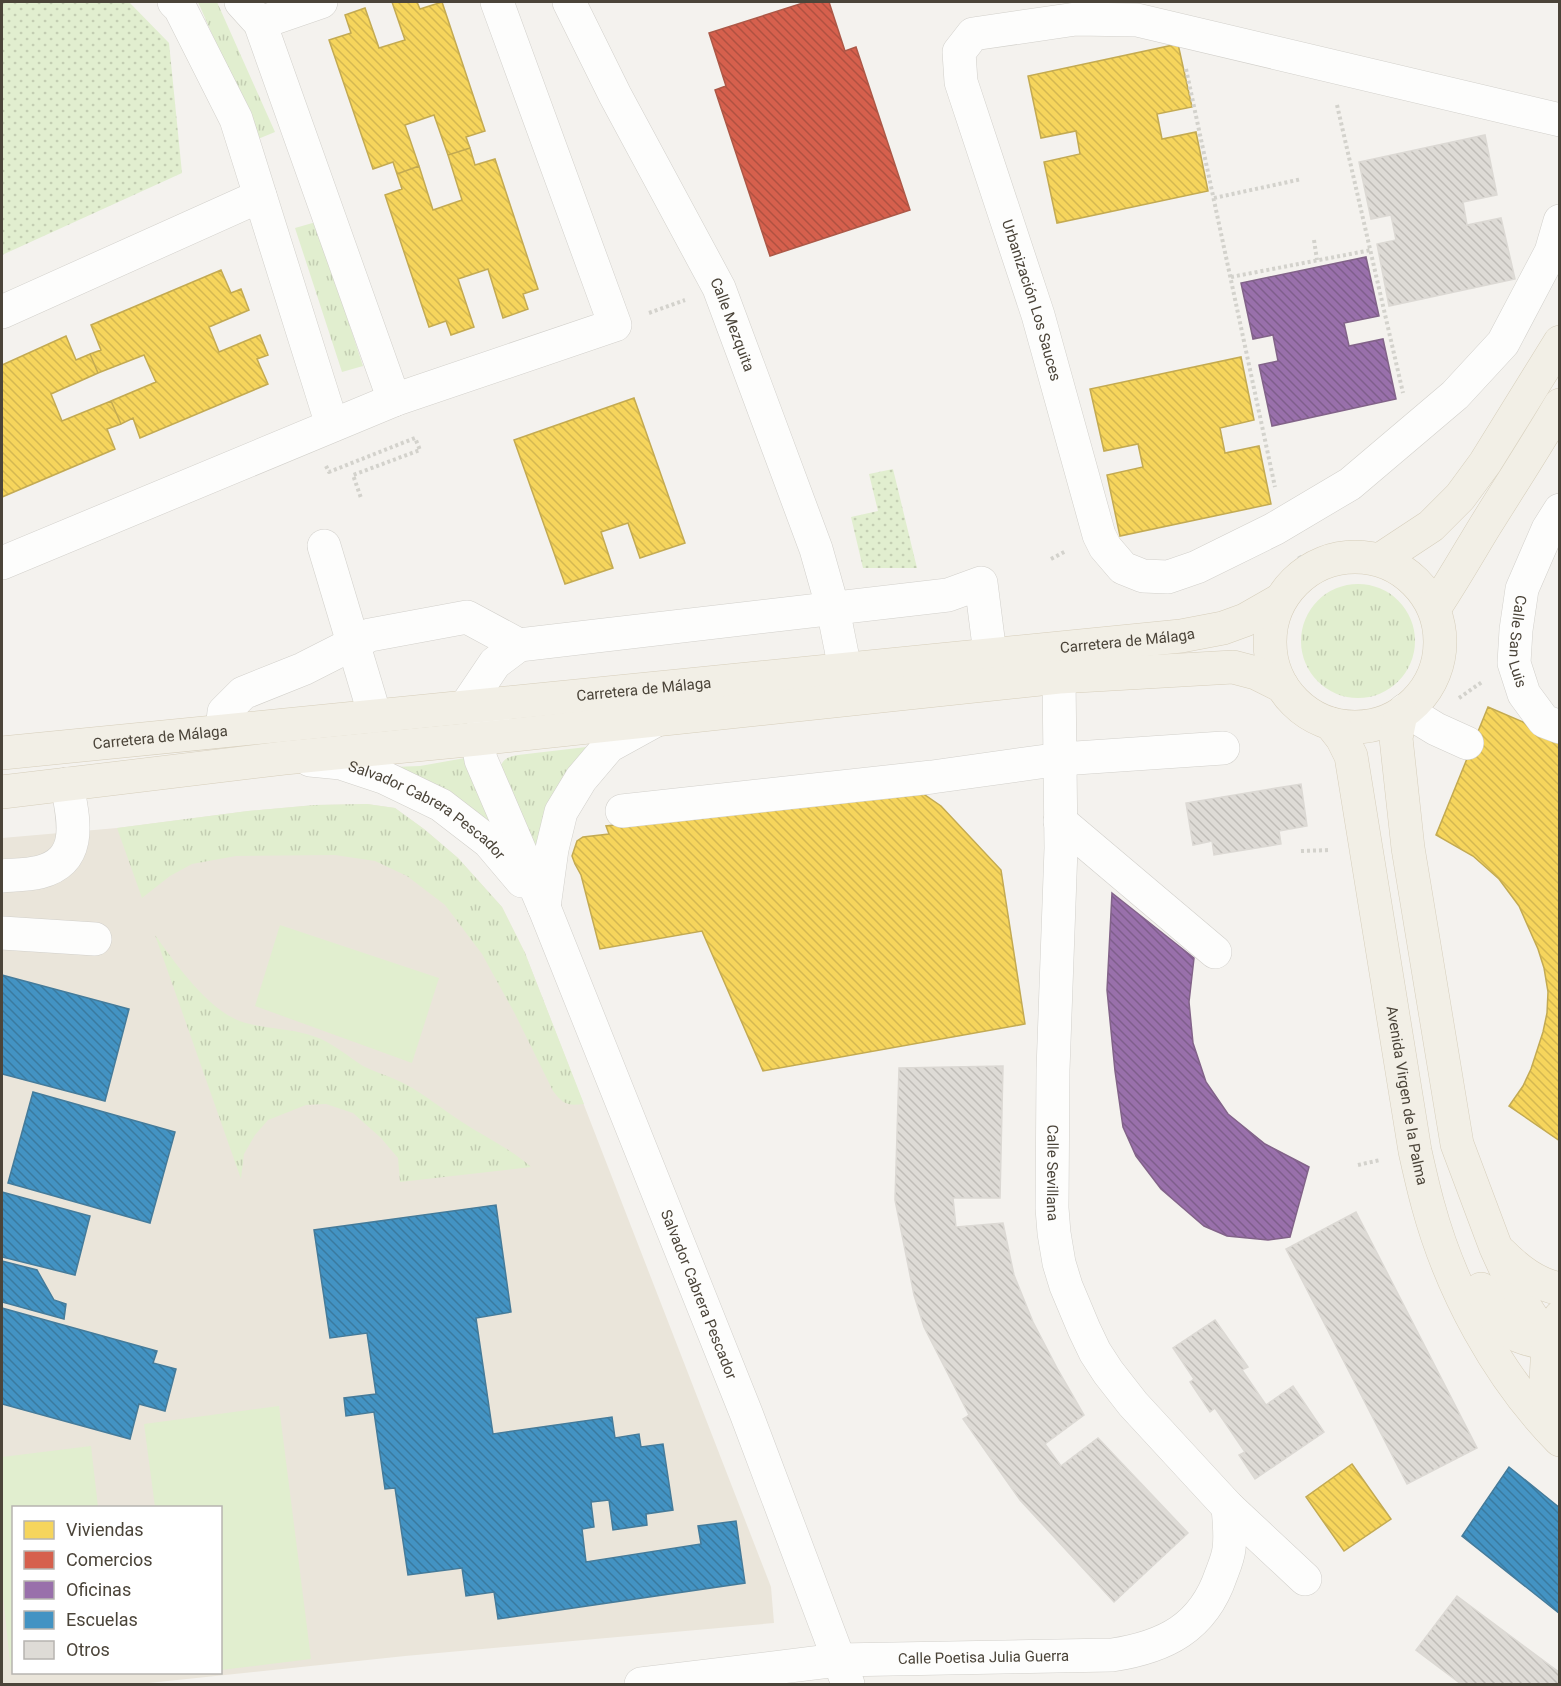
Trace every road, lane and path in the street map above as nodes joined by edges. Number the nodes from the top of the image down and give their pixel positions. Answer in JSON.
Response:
{"nodes":[{"id":1,"x":174,"y":2,"type":"edge"},
{"id":2,"x":321,"y":2,"type":"edge"},
{"id":3,"x":497,"y":2,"type":"edge"},
{"id":4,"x":569,"y":2,"type":"edge"},
{"id":5,"x":250,"y":12,"type":"edge"},
{"id":6,"x":1177,"y":30,"type":"junction"},
{"id":7,"x":1328,"y":65,"type":"junction"},
{"id":8,"x":1560,"y":120,"type":"edge"},
{"id":9,"x":1302,"y":179,"type":"dead end"},
{"id":10,"x":260,"y":196,"type":"junction"},
{"id":11,"x":1214,"y":198,"type":"junction"},
{"id":12,"x":1560,"y":221,"type":"edge"},
{"id":13,"x":1314,"y":240,"type":"dead end"},
{"id":14,"x":1371,"y":250,"type":"junction"},
{"id":15,"x":1317,"y":260,"type":"junction"},
{"id":16,"x":1231,"y":277,"type":"junction"},
{"id":17,"x":719,"y":288,"type":"junction"},
{"id":18,"x":2,"y":312,"type":"edge"},
{"id":19,"x":615,"y":325,"type":"junction"},
{"id":20,"x":1560,"y":342,"type":"edge"},
{"id":21,"x":394,"y":400,"type":"junction"},
{"id":22,"x":1560,"y":405,"type":"edge"},
{"id":23,"x":322,"y":430,"type":"junction"},
{"id":24,"x":1412,"y":432,"type":"junction"},
{"id":25,"x":361,"y":498,"type":"dead end"},
{"id":26,"x":1560,"y":510,"type":"edge"},
{"id":27,"x":1283,"y":524,"type":"junction"},
{"id":28,"x":324,"y":546,"type":"dead end"},
{"id":29,"x":1381,"y":559,"type":"junction"},
{"id":30,"x":2,"y":563,"type":"edge"},
{"id":31,"x":1307,"y":571,"type":"junction"},
{"id":32,"x":1280,"y":600,"type":"junction"},
{"id":33,"x":832,"y":609,"type":"junction"},
{"id":34,"x":1434,"y":609,"type":"junction"},
{"id":35,"x":354,"y":643,"type":"junction"},
{"id":36,"x":519,"y":645,"type":"junction"},
{"id":37,"x":990,"y":654,"type":"junction"},
{"id":38,"x":845,"y":669,"type":"junction"},
{"id":39,"x":1059,"y":677,"type":"junction"},
{"id":40,"x":1282,"y":687,"type":"junction"},
{"id":41,"x":520,"y":701,"type":"junction"},
{"id":42,"x":466,"y":706,"type":"junction"},
{"id":43,"x":1403,"y":712,"type":"junction"},
{"id":44,"x":375,"y":716,"type":"junction"},
{"id":45,"x":660,"y":718,"type":"junction"},
{"id":46,"x":1331,"y":724,"type":"junction"},
{"id":47,"x":1560,"y":728,"type":"edge"},
{"id":48,"x":222,"y":730,"type":"junction"},
{"id":49,"x":477,"y":739,"type":"junction"},
{"id":50,"x":1467,"y":742,"type":"dead end"},
{"id":51,"x":1223,"y":748,"type":"dead end"},
{"id":52,"x":2,"y":753,"type":"edge"},
{"id":53,"x":284,"y":758,"type":"junction"},
{"id":54,"x":1060,"y":759,"type":"junction"},
{"id":55,"x":67,"y":784,"type":"junction"},
{"id":56,"x":2,"y":792,"type":"edge"},
{"id":57,"x":622,"y":811,"type":"dead end"},
{"id":58,"x":1060,"y":821,"type":"junction"},
{"id":59,"x":2,"y":876,"type":"edge"},
{"id":60,"x":544,"y":908,"type":"junction"},
{"id":61,"x":2,"y":933,"type":"edge"},
{"id":62,"x":95,"y":939,"type":"dead end"},
{"id":63,"x":1215,"y":952,"type":"dead end"},
{"id":64,"x":1496,"y":1248,"type":"junction"},
{"id":65,"x":1448,"y":1262,"type":"junction"},
{"id":66,"x":1560,"y":1289,"type":"edge"},
{"id":67,"x":1557,"y":1341,"type":"edge"},
{"id":68,"x":1560,"y":1417,"type":"edge"},
{"id":69,"x":1560,"y":1440,"type":"edge"},
{"id":70,"x":1228,"y":1507,"type":"junction"},
{"id":71,"x":1305,"y":1579,"type":"dead end"},
{"id":72,"x":843,"y":1672,"type":"edge"},
{"id":73,"x":641,"y":1684,"type":"edge"}],
"edges":[{"from":1,"to":10,"type":"street"},
{"from":2,"to":5,"type":"street"},
{"from":3,"to":19,"type":"street"},
{"from":4,"to":17,"type":"street","name":"Calle Mezquita"},
{"from":5,"to":21,"type":"street"},
{"from":6,"to":7,"type":"street","name":"Urbanización Los Sauces"},
{"from":6,"to":11,"type":"path"},
{"from":6,"to":27,"type":"street","name":"Urbanización Los Sauces"},
{"from":7,"to":8,"type":"street","name":"Urbanización Los Sauces"},
{"from":7,"to":14,"type":"path"},
{"from":9,"to":11,"type":"path"},
{"from":10,"to":18,"type":"street"},
{"from":10,"to":23,"type":"street"},
{"from":11,"to":16,"type":"path"},
{"from":12,"to":24,"type":"street","name":"Urbanización Los Sauces"},
{"from":13,"to":15,"type":"path"},
{"from":14,"to":15,"type":"path"},
{"from":14,"to":24,"type":"path"},
{"from":15,"to":16,"type":"path"},
{"from":16,"to":27,"type":"path"},
{"from":17,"to":19,"type":"path"},
{"from":17,"to":33,"type":"street","name":"Calle Mezquita"},
{"from":19,"to":21,"type":"street"},
{"from":20,"to":29,"type":"main road"},
{"from":21,"to":23,"type":"street"},
{"from":22,"to":34,"type":"main road"},
{"from":23,"to":25,"type":"path"},
{"from":23,"to":30,"type":"street"},
{"from":24,"to":27,"type":"street","name":"Urbanización Los Sauces"},
{"from":26,"to":47,"type":"street","name":"Calle San Luis"},
{"from":27,"to":31,"type":"path"},
{"from":28,"to":35,"type":"street"},
{"from":29,"to":31,"type":"main road"},
{"from":29,"to":34,"type":"main road"},
{"from":31,"to":32,"type":"main road"},
{"from":32,"to":37,"type":"main road","name":"Carretera de Málaga"},
{"from":32,"to":40,"type":"main road"},
{"from":33,"to":36,"type":"street"},
{"from":33,"to":37,"type":"street"},
{"from":33,"to":38,"type":"street","name":"Calle Mezquita"},
{"from":34,"to":43,"type":"main road"},
{"from":35,"to":36,"type":"street"},
{"from":35,"to":44,"type":"street"},
{"from":35,"to":48,"type":"street"},
{"from":36,"to":42,"type":"street"},
{"from":37,"to":38,"type":"main road","name":"Carretera de Málaga"},
{"from":38,"to":41,"type":"main road","name":"Carretera de Málaga"},
{"from":39,"to":40,"type":"main road","name":"Carretera de Málaga"},
{"from":39,"to":45,"type":"main road","name":"Carretera de Málaga"},
{"from":39,"to":54,"type":"street","name":"Calle Sevillana"},
{"from":40,"to":46,"type":"main road"},
{"from":41,"to":42,"type":"main road","name":"Carretera de Málaga"},
{"from":41,"to":49,"type":"street"},
{"from":42,"to":44,"type":"main road","name":"Carretera de Málaga"},
{"from":43,"to":46,"type":"main road"},
{"from":43,"to":50,"type":"street"},
{"from":43,"to":64,"type":"main road"},
{"from":44,"to":48,"type":"main road","name":"Carretera de Málaga"},
{"from":45,"to":49,"type":"main road","name":"Carretera de Málaga"},
{"from":45,"to":60,"type":"street","name":"Salvador Cabrera Pescador"},
{"from":46,"to":65,"type":"main road","name":"Avenida Virgen de la Palma"},
{"from":48,"to":52,"type":"main road","name":"Carretera de Málaga"},
{"from":49,"to":53,"type":"main road","name":"Carretera de Málaga"},
{"from":49,"to":60,"type":"street","name":"Salvador Cabrera Pescador"},
{"from":51,"to":54,"type":"street"},
{"from":53,"to":55,"type":"main road","name":"Carretera de Málaga"},
{"from":53,"to":60,"type":"street","name":"Salvador Cabrera Pescador"},
{"from":54,"to":57,"type":"street"},
{"from":54,"to":58,"type":"street","name":"Calle Sevillana"},
{"from":55,"to":56,"type":"main road","name":"Carretera de Málaga"},
{"from":55,"to":59,"type":"street"},
{"from":58,"to":63,"type":"street"},
{"from":58,"to":70,"type":"street","name":"Calle Sevillana"},
{"from":60,"to":72,"type":"street","name":"Salvador Cabrera Pescador"},
{"from":61,"to":62,"type":"street"},
{"from":64,"to":66,"type":"main road"},
{"from":64,"to":67,"type":"main road"},
{"from":65,"to":67,"type":"main road"},
{"from":65,"to":69,"type":"main road","name":"Avenida Virgen de la Palma"},
{"from":67,"to":68,"type":"main road"},
{"from":70,"to":71,"type":"street","name":"Calle Sevillana"},
{"from":70,"to":72,"type":"street","name":"Calle Poetisa Julia Guerra"},
{"from":72,"to":73,"type":"street","name":"Calle Poetisa Julia Guerra"}]}
